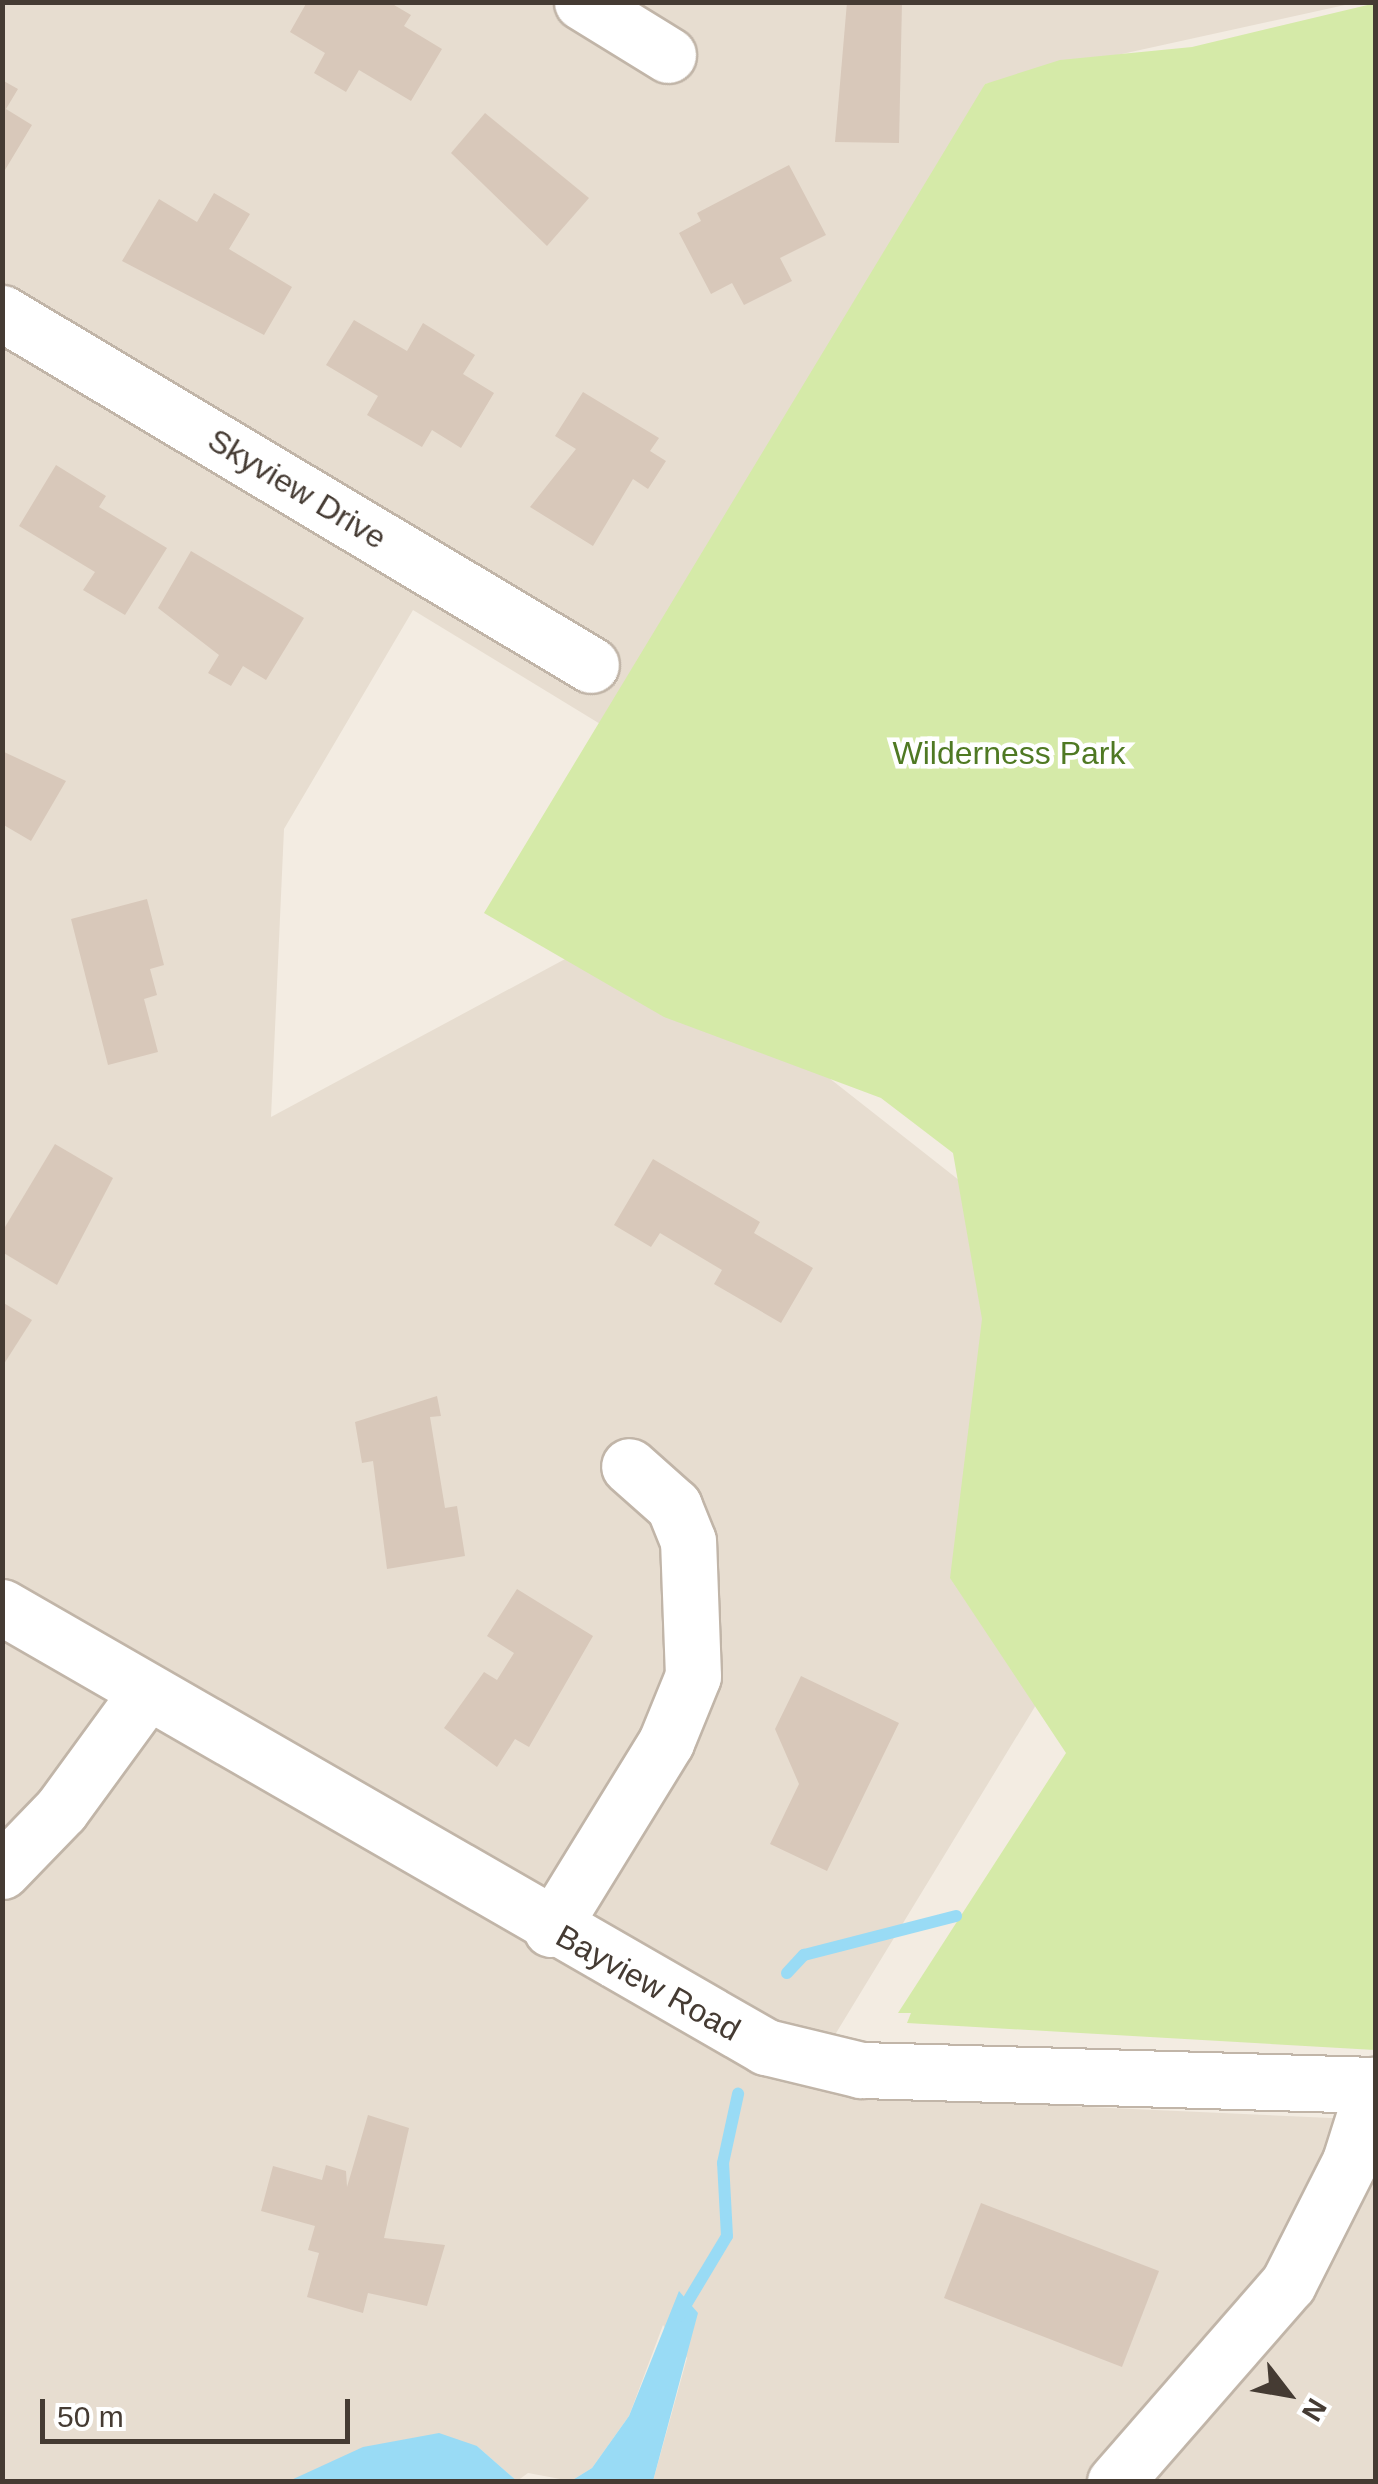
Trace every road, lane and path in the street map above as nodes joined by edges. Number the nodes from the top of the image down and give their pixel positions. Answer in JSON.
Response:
{"nodes":[{"id":1,"x":582,"y":2,"type":"edge"},
{"id":2,"x":668,"y":55,"type":"dead end"},
{"id":3,"x":2,"y":312,"type":"edge"},
{"id":4,"x":592,"y":665,"type":"dead end"},
{"id":5,"x":628,"y":1466,"type":"dead end"},
{"id":6,"x":2,"y":1607,"type":"edge"},
{"id":7,"x":147,"y":1692,"type":"junction"},
{"id":8,"x":2,"y":1871,"type":"edge"},
{"id":9,"x":551,"y":1929,"type":"junction"},
{"id":10,"x":1375,"y":2085,"type":"edge"},
{"id":11,"x":1114,"y":2482,"type":"edge"}],
"edges":[{"from":1,"to":2,"type":"street"},
{"from":3,"to":4,"type":"street","name":"Skyview Drive"},
{"from":5,"to":9,"type":"street"},
{"from":6,"to":7,"type":"street","name":"Bayview Road"},
{"from":7,"to":8,"type":"street"},
{"from":7,"to":9,"type":"street","name":"Bayview Road"},
{"from":9,"to":10,"type":"street","name":"Bayview Road"},
{"from":10,"to":11,"type":"street"}]}
